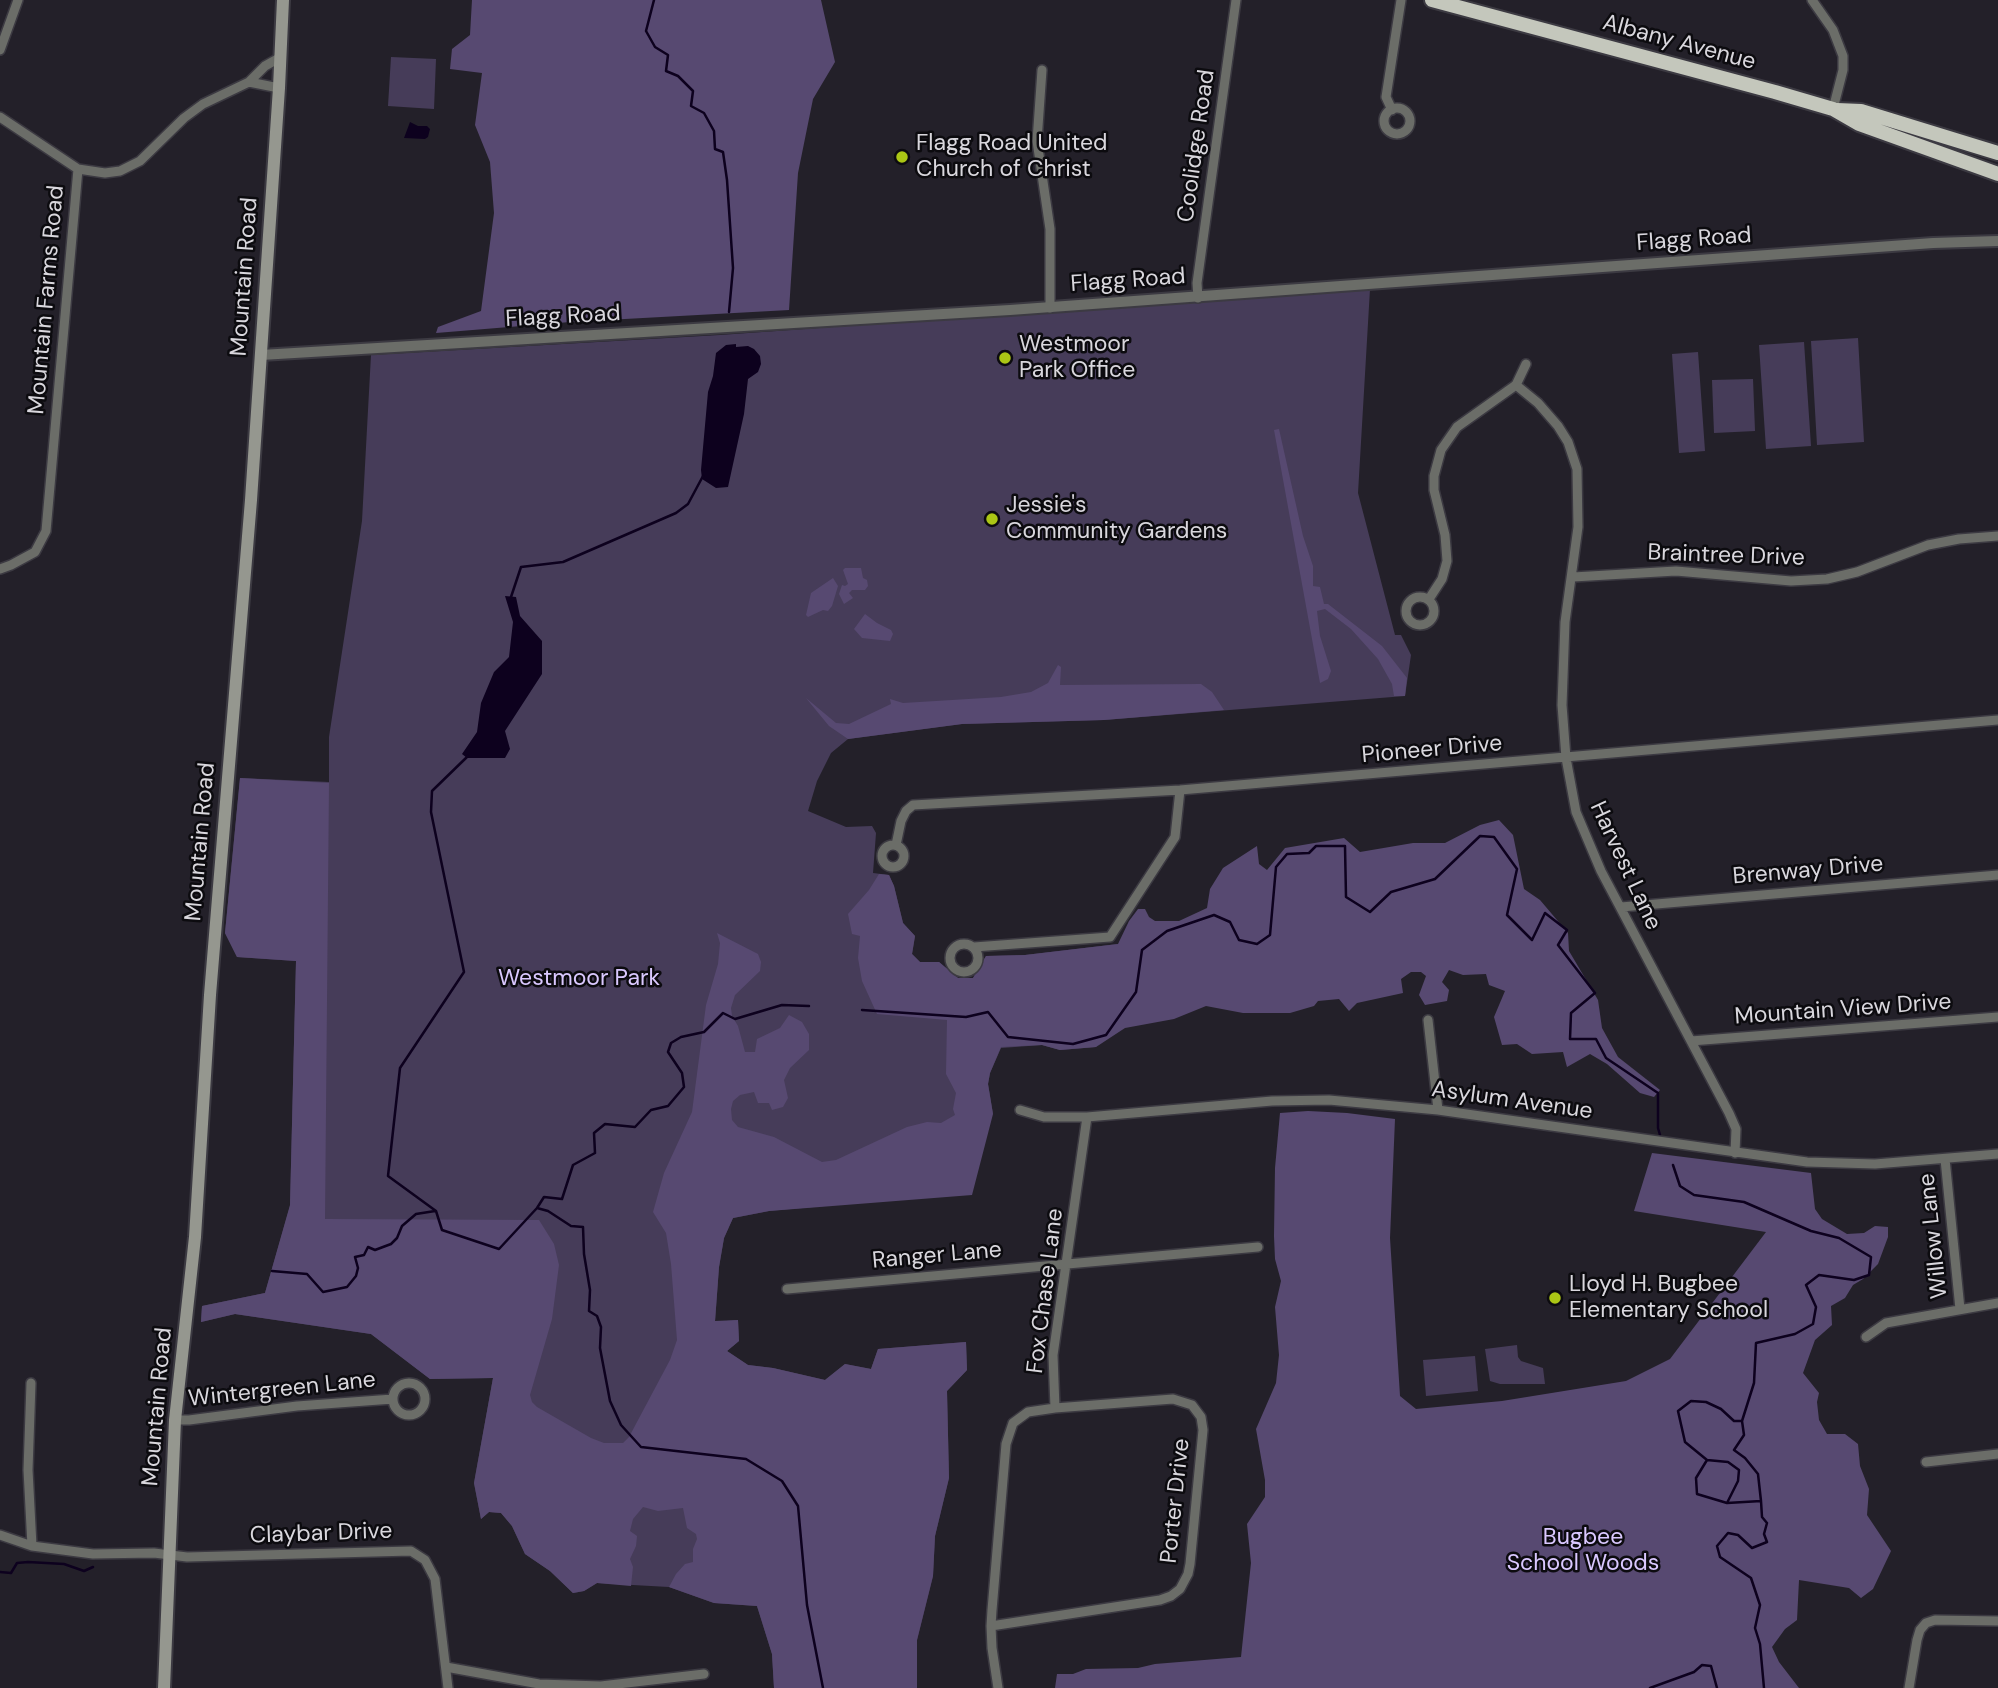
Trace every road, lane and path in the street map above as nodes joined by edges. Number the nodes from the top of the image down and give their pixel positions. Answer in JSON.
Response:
{"nodes":[{"id":1,"x":18,"y":0,"type":"edge"},
{"id":2,"x":283,"y":0,"type":"edge"},
{"id":3,"x":1236,"y":0,"type":"edge"},
{"id":4,"x":1401,"y":0,"type":"edge"},
{"id":5,"x":1432,"y":0,"type":"edge"},
{"id":6,"x":1812,"y":0,"type":"edge"},
{"id":7,"x":0,"y":50,"type":"edge"},
{"id":8,"x":281,"y":57,"type":"junction"},
{"id":9,"x":1042,"y":70,"type":"dead end"},
{"id":10,"x":249,"y":82,"type":"junction"},
{"id":11,"x":279,"y":88,"type":"junction"},
{"id":12,"x":1833,"y":109,"type":"junction"},
{"id":13,"x":1392,"y":110,"type":"dead end"},
{"id":14,"x":0,"y":117,"type":"edge"},
{"id":15,"x":1998,"y":153,"type":"edge"},
{"id":16,"x":78,"y":169,"type":"junction"},
{"id":17,"x":1998,"y":174,"type":"edge"},
{"id":18,"x":1998,"y":241,"type":"edge"},
{"id":19,"x":1198,"y":298,"type":"junction"},
{"id":20,"x":1050,"y":308,"type":"junction"},
{"id":21,"x":261,"y":355,"type":"junction"},
{"id":22,"x":1526,"y":364,"type":"dead end"},
{"id":23,"x":1516,"y":385,"type":"junction"},
{"id":24,"x":1998,"y":536,"type":"edge"},
{"id":25,"x":0,"y":569,"type":"edge"},
{"id":26,"x":1573,"y":576,"type":"junction"},
{"id":27,"x":1429,"y":599,"type":"dead end"},
{"id":28,"x":1998,"y":720,"type":"edge"},
{"id":29,"x":1566,"y":758,"type":"junction"},
{"id":30,"x":1180,"y":790,"type":"junction"},
{"id":31,"x":896,"y":845,"type":"dead end"},
{"id":32,"x":1998,"y":875,"type":"edge"},
{"id":33,"x":1620,"y":907,"type":"junction"},
{"id":34,"x":974,"y":947,"type":"dead end"},
{"id":35,"x":1998,"y":1017,"type":"edge"},
{"id":36,"x":1428,"y":1020,"type":"dead end"},
{"id":37,"x":1691,"y":1041,"type":"junction"},
{"id":38,"x":1020,"y":1110,"type":"dead end"},
{"id":39,"x":1438,"y":1110,"type":"junction"},
{"id":40,"x":1087,"y":1117,"type":"junction"},
{"id":41,"x":1735,"y":1153,"type":"junction"},
{"id":42,"x":1998,"y":1154,"type":"edge"},
{"id":43,"x":1945,"y":1159,"type":"junction"},
{"id":44,"x":1258,"y":1247,"type":"dead end"},
{"id":45,"x":1067,"y":1264,"type":"junction"},
{"id":46,"x":788,"y":1289,"type":"dead end"},
{"id":47,"x":1998,"y":1303,"type":"edge"},
{"id":48,"x":1960,"y":1309,"type":"junction"},
{"id":49,"x":1866,"y":1337,"type":"dead end"},
{"id":50,"x":31,"y":1383,"type":"dead end"},
{"id":51,"x":393,"y":1399,"type":"dead end"},
{"id":52,"x":1055,"y":1408,"type":"junction"},
{"id":53,"x":176,"y":1420,"type":"junction"},
{"id":54,"x":1998,"y":1454,"type":"edge"},
{"id":55,"x":1926,"y":1462,"type":"dead end"},
{"id":56,"x":0,"y":1535,"type":"edge"},
{"id":57,"x":33,"y":1546,"type":"junction"},
{"id":58,"x":168,"y":1555,"type":"junction"},
{"id":59,"x":1998,"y":1621,"type":"edge"},
{"id":60,"x":991,"y":1626,"type":"junction"},
{"id":61,"x":446,"y":1667,"type":"junction"},
{"id":62,"x":704,"y":1674,"type":"dead end"},
{"id":63,"x":164,"y":1688,"type":"edge"},
{"id":64,"x":448,"y":1688,"type":"edge"},
{"id":65,"x":998,"y":1688,"type":"edge"},
{"id":66,"x":1909,"y":1688,"type":"edge"}],
"edges":[{"from":1,"to":7,"type":"street"},
{"from":2,"to":8,"type":"main road","name":"Mountain Road"},
{"from":3,"to":19,"type":"street","name":"Coolidge Road"},
{"from":4,"to":13,"type":"street"},
{"from":5,"to":12,"type":"highway","name":"Albany Avenue"},
{"from":6,"to":12,"type":"street"},
{"from":8,"to":10,"type":"street","name":"Mountain Farms Road"},
{"from":8,"to":11,"type":"main road","name":"Mountain Road"},
{"from":9,"to":20,"type":"street"},
{"from":10,"to":11,"type":"street"},
{"from":10,"to":16,"type":"street","name":"Mountain Farms Road"},
{"from":11,"to":21,"type":"main road","name":"Mountain Road"},
{"from":12,"to":15,"type":"highway","name":"Albany Avenue"},
{"from":12,"to":17,"type":"highway","name":"Albany Avenue"},
{"from":14,"to":16,"type":"street"},
{"from":16,"to":25,"type":"street","name":"Mountain Farms Road"},
{"from":18,"to":19,"type":"street","name":"Flagg Road"},
{"from":19,"to":20,"type":"street","name":"Flagg Road"},
{"from":20,"to":21,"type":"street","name":"Flagg Road"},
{"from":21,"to":53,"type":"main road","name":"Mountain Road"},
{"from":22,"to":23,"type":"street"},
{"from":23,"to":26,"type":"street","name":"Harvest Lane"},
{"from":23,"to":27,"type":"street"},
{"from":24,"to":26,"type":"street","name":"Braintree Drive"},
{"from":26,"to":29,"type":"street","name":"Harvest Lane"},
{"from":28,"to":29,"type":"street","name":"Pioneer Drive"},
{"from":29,"to":30,"type":"street","name":"Pioneer Drive"},
{"from":29,"to":33,"type":"street","name":"Harvest Lane"},
{"from":30,"to":31,"type":"street","name":"Pioneer Drive"},
{"from":30,"to":34,"type":"street"},
{"from":32,"to":33,"type":"street","name":"Brenway Drive"},
{"from":33,"to":37,"type":"street","name":"Harvest Lane"},
{"from":35,"to":37,"type":"street","name":"Mountain View Drive"},
{"from":36,"to":39,"type":"street"},
{"from":37,"to":41,"type":"street","name":"Harvest Lane"},
{"from":38,"to":40,"type":"street","name":"Asylum Avenue"},
{"from":39,"to":40,"type":"street","name":"Asylum Avenue"},
{"from":39,"to":41,"type":"street","name":"Asylum Avenue"},
{"from":40,"to":45,"type":"street","name":"Fox Chase Lane"},
{"from":41,"to":43,"type":"street","name":"Asylum Avenue"},
{"from":42,"to":43,"type":"street","name":"Asylum Avenue"},
{"from":43,"to":48,"type":"street","name":"Willow Lane"},
{"from":44,"to":45,"type":"street","name":"Ranger Lane"},
{"from":45,"to":46,"type":"street","name":"Ranger Lane"},
{"from":45,"to":52,"type":"street","name":"Fox Chase Lane"},
{"from":47,"to":48,"type":"street"},
{"from":48,"to":49,"type":"street"},
{"from":50,"to":57,"type":"street"},
{"from":51,"to":53,"type":"street","name":"Wintergreen Lane"},
{"from":52,"to":60,"type":"street","name":"Fox Chase Lane"},
{"from":52,"to":60,"type":"street","name":"Porter Drive"},
{"from":53,"to":58,"type":"main road","name":"Mountain Road"},
{"from":54,"to":55,"type":"street"},
{"from":56,"to":57,"type":"street"},
{"from":57,"to":58,"type":"street"},
{"from":58,"to":61,"type":"street","name":"Claybar Drive"},
{"from":58,"to":63,"type":"main road","name":"Mountain Road"},
{"from":59,"to":66,"type":"street"},
{"from":60,"to":65,"type":"street","name":"Fox Chase Lane"},
{"from":61,"to":62,"type":"street"},
{"from":61,"to":64,"type":"street","name":"Claybar Drive"}]}
